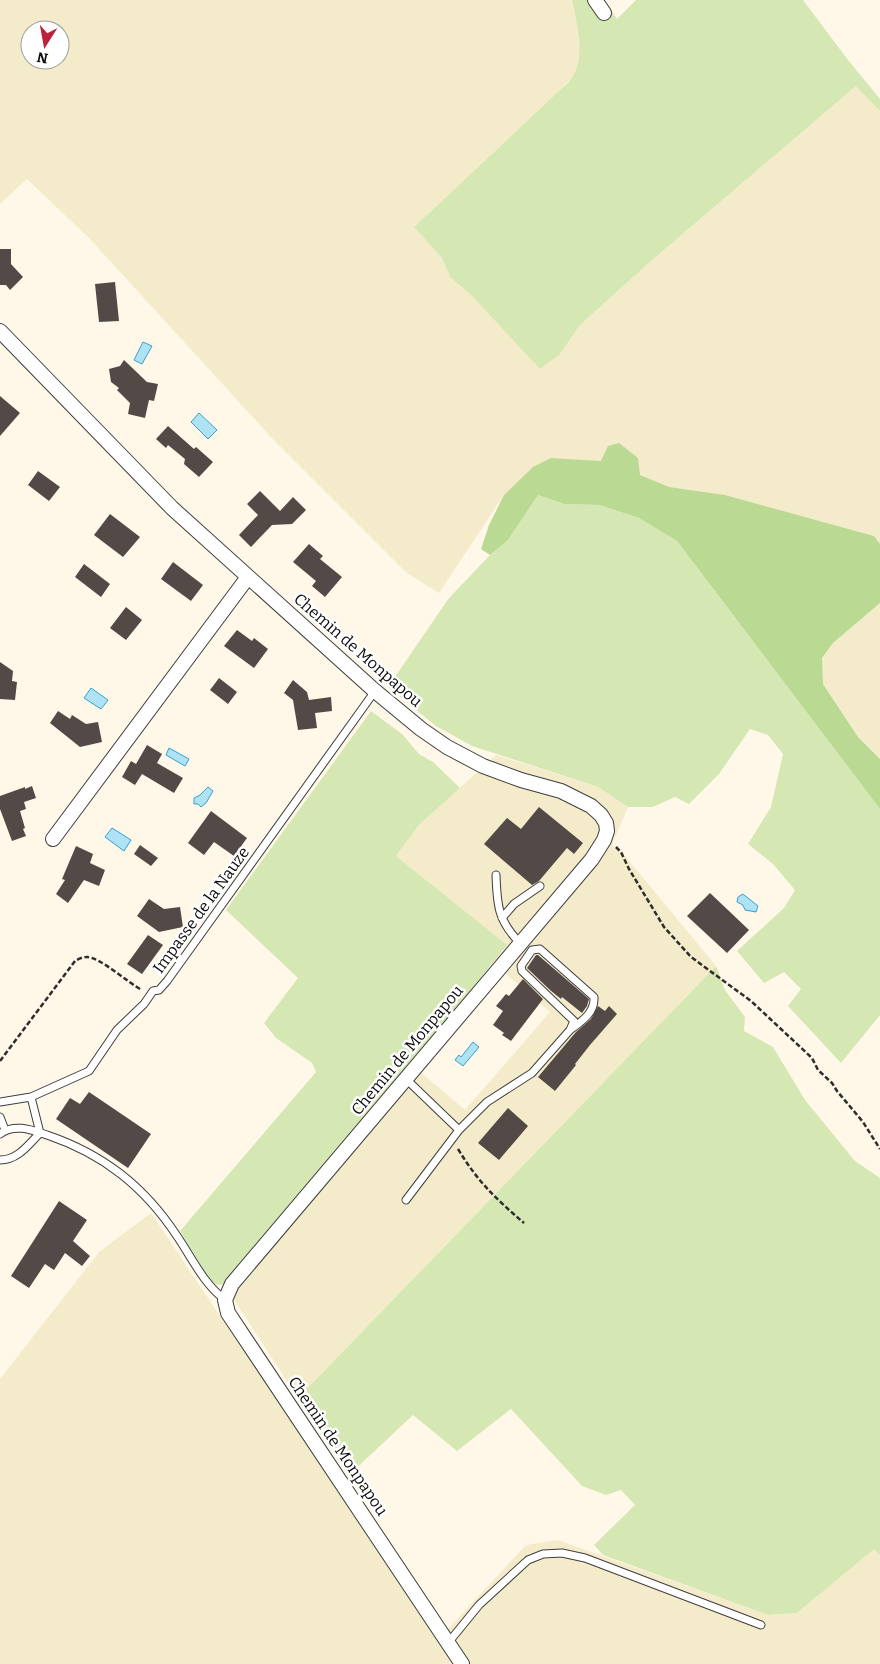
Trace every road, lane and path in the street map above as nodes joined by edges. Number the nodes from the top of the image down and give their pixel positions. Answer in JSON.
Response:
{"nodes":[{"id":1,"x":595,"y":0,"type":"edge"},
{"id":2,"x":604,"y":14,"type":"dead end"},
{"id":3,"x":0,"y":331,"type":"edge"},
{"id":4,"x":248,"y":577,"type":"junction"},
{"id":5,"x":375,"y":691,"type":"junction"},
{"id":6,"x":53,"y":839,"type":"dead end"},
{"id":7,"x":604,"y":840,"type":"junction"},
{"id":8,"x":496,"y":875,"type":"dead end"},
{"id":9,"x":540,"y":886,"type":"dead end"},
{"id":10,"x":502,"y":918,"type":"junction"},
{"id":11,"x":520,"y":943,"type":"junction"},
{"id":12,"x":154,"y":991,"type":"junction"},
{"id":13,"x":570,"y":1030,"type":"junction"},
{"id":14,"x":0,"y":1061,"type":"edge"},
{"id":15,"x":406,"y":1078,"type":"junction"},
{"id":16,"x":31,"y":1097,"type":"junction"},
{"id":17,"x":0,"y":1102,"type":"edge"},
{"id":18,"x":0,"y":1117,"type":"edge"},
{"id":19,"x":459,"y":1130,"type":"junction"},
{"id":20,"x":2,"y":1132,"type":"edge"},
{"id":21,"x":40,"y":1133,"type":"junction"},
{"id":22,"x":452,"y":1139,"type":"junction"},
{"id":23,"x":880,"y":1149,"type":"edge"},
{"id":24,"x":0,"y":1160,"type":"edge"},
{"id":25,"x":406,"y":1200,"type":"dead end"},
{"id":26,"x":524,"y":1223,"type":"dead end"},
{"id":27,"x":225,"y":1300,"type":"junction"},
{"id":28,"x":761,"y":1625,"type":"dead end"},
{"id":29,"x":448,"y":1643,"type":"junction"},
{"id":30,"x":462,"y":1664,"type":"edge"}],
"edges":[{"from":1,"to":2,"type":"street"},
{"from":3,"to":4,"type":"street","name":"Chemin de Monpapou"},
{"from":4,"to":5,"type":"street","name":"Chemin de Monpapou"},
{"from":4,"to":6,"type":"street"},
{"from":5,"to":7,"type":"street","name":"Chemin de Monpapou"},
{"from":5,"to":12,"type":"lane","name":"Impasse de la Nauze"},
{"from":7,"to":11,"type":"street","name":"Chemin de Monpapou"},
{"from":7,"to":23,"type":"path"},
{"from":8,"to":10,"type":"lane"},
{"from":9,"to":10,"type":"lane"},
{"from":10,"to":11,"type":"lane"},
{"from":11,"to":15,"type":"street","name":"Chemin de Monpapou"},
{"from":12,"to":14,"type":"path","name":"Impasse de la Nauze"},
{"from":12,"to":16,"type":"lane"},
{"from":13,"to":13,"type":"lane"},
{"from":13,"to":19,"type":"lane"},
{"from":15,"to":19,"type":"lane"},
{"from":15,"to":27,"type":"street","name":"Chemin de Monpapou"},
{"from":16,"to":17,"type":"lane"},
{"from":16,"to":21,"type":"lane"},
{"from":18,"to":20,"type":"lane"},
{"from":19,"to":22,"type":"lane"},
{"from":20,"to":21,"type":"lane"},
{"from":21,"to":24,"type":"lane"},
{"from":21,"to":27,"type":"lane"},
{"from":22,"to":25,"type":"lane"},
{"from":22,"to":26,"type":"path"},
{"from":27,"to":29,"type":"street","name":"Chemin de Monpapou"},
{"from":28,"to":29,"type":"lane"},
{"from":29,"to":30,"type":"street","name":"Chemin de Monpapou"}]}
